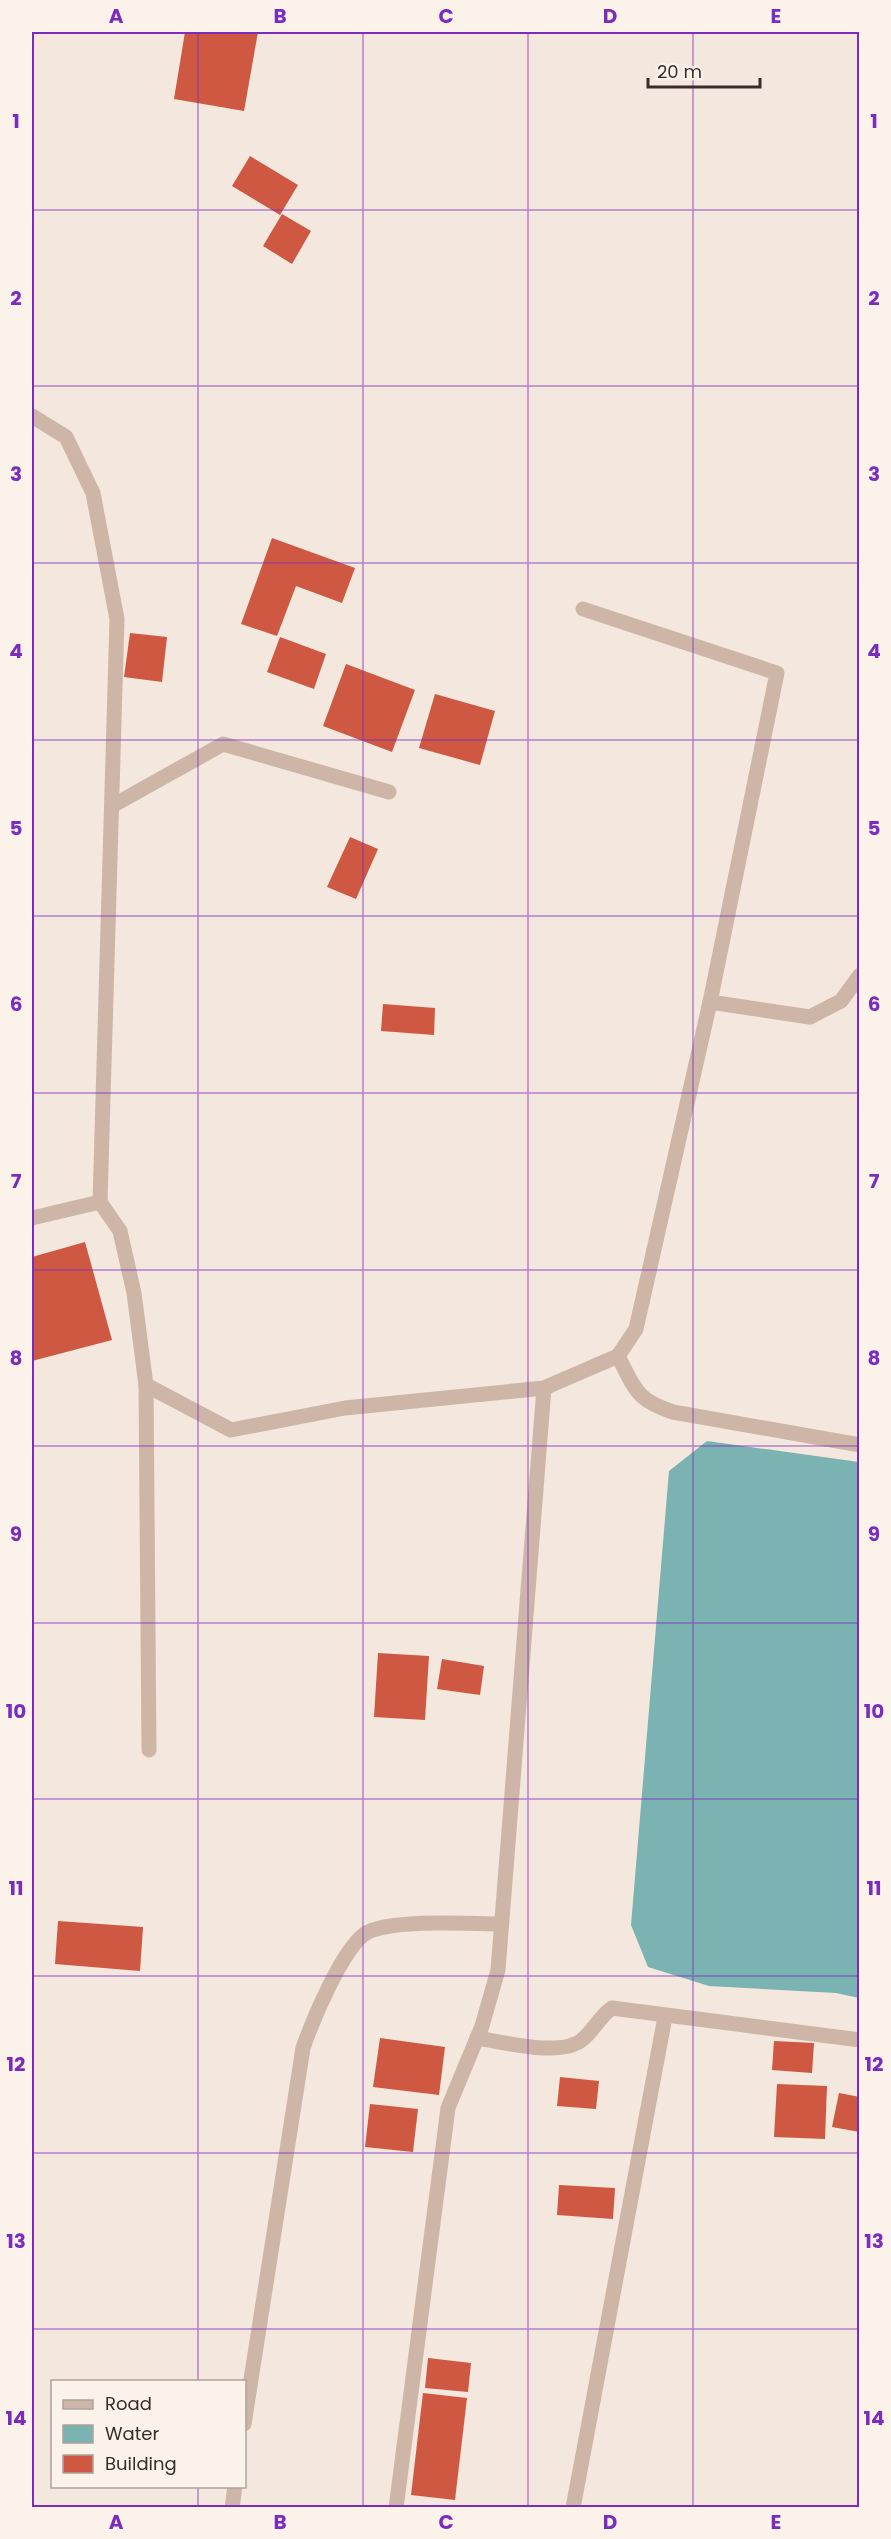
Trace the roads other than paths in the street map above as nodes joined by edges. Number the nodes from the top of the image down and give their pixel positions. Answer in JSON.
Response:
{"nodes":[{"id":1,"x":32,"y":416,"type":"edge"},
{"id":2,"x":583,"y":609,"type":"dead end"},
{"id":3,"x":389,"y":792,"type":"dead end"},
{"id":4,"x":112,"y":806,"type":"junction"},
{"id":5,"x":860,"y":975,"type":"edge"},
{"id":6,"x":711,"y":1002,"type":"junction"},
{"id":7,"x":100,"y":1202,"type":"junction"},
{"id":8,"x":32,"y":1218,"type":"edge"},
{"id":9,"x":618,"y":1356,"type":"junction"},
{"id":10,"x":146,"y":1385,"type":"junction"},
{"id":11,"x":544,"y":1388,"type":"junction"},
{"id":12,"x":860,"y":1445,"type":"edge"},
{"id":13,"x":149,"y":1750,"type":"dead end"},
{"id":14,"x":501,"y":1924,"type":"junction"},
{"id":15,"x":665,"y":2017,"type":"junction"},
{"id":16,"x":477,"y":2038,"type":"junction"},
{"id":17,"x":860,"y":2040,"type":"edge"},
{"id":18,"x":246,"y":2411,"type":"edge"},
{"id":19,"x":235,"y":2488,"type":"edge"},
{"id":20,"x":232,"y":2508,"type":"edge"},
{"id":21,"x":396,"y":2508,"type":"edge"},
{"id":22,"x":573,"y":2508,"type":"edge"}],
"edges":[{"from":1,"to":4,"type":"street"},
{"from":2,"to":6,"type":"street"},
{"from":3,"to":4,"type":"street"},
{"from":4,"to":7,"type":"street"},
{"from":5,"to":6,"type":"street"},
{"from":6,"to":9,"type":"street"},
{"from":7,"to":8,"type":"street"},
{"from":7,"to":10,"type":"street"},
{"from":9,"to":11,"type":"street"},
{"from":9,"to":12,"type":"street"},
{"from":10,"to":11,"type":"street"},
{"from":10,"to":13,"type":"street"},
{"from":11,"to":14,"type":"street"},
{"from":14,"to":16,"type":"street"},
{"from":14,"to":18,"type":"street"},
{"from":15,"to":16,"type":"street"},
{"from":15,"to":17,"type":"street"},
{"from":15,"to":22,"type":"street"},
{"from":16,"to":21,"type":"street"},
{"from":19,"to":20,"type":"street"}]}
